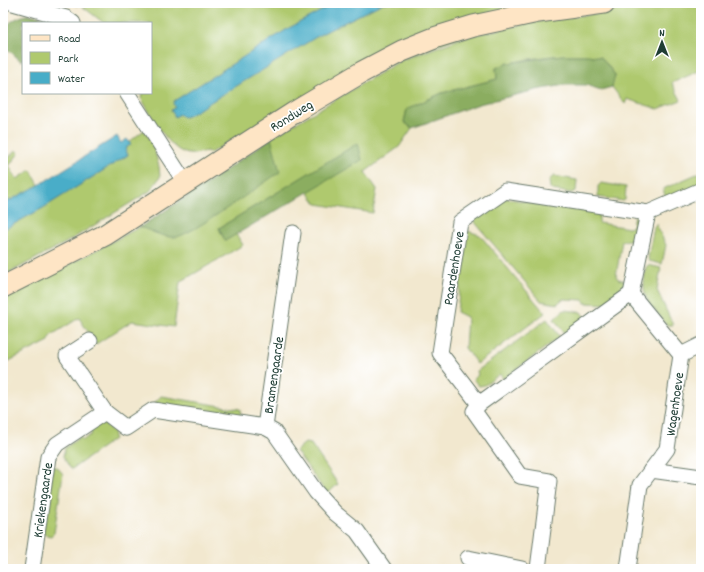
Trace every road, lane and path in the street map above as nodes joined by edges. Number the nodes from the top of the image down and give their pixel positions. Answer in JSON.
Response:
{"nodes":[{"id":1,"x":14,"y":3,"type":"edge"},
{"id":2,"x":604,"y":3,"type":"edge"},
{"id":3,"x":72,"y":22,"type":"edge"},
{"id":4,"x":128,"y":94,"type":"edge"},
{"id":5,"x":186,"y":184,"type":"junction"},
{"id":6,"x":701,"y":190,"type":"edge"},
{"id":7,"x":648,"y":213,"type":"junction"},
{"id":8,"x":293,"y":233,"type":"dead end"},
{"id":9,"x":3,"y":288,"type":"edge"},
{"id":10,"x":631,"y":294,"type":"junction"},
{"id":11,"x":90,"y":342,"type":"dead end"},
{"id":12,"x":701,"y":345,"type":"edge"},
{"id":13,"x":681,"y":355,"type":"junction"},
{"id":14,"x":479,"y":404,"type":"junction"},
{"id":15,"x":105,"y":412,"type":"junction"},
{"id":16,"x":265,"y":427,"type":"junction"},
{"id":17,"x":651,"y":470,"type":"junction"},
{"id":18,"x":701,"y":478,"type":"edge"},
{"id":19,"x":468,"y":558,"type":"dead end"},
{"id":20,"x":32,"y":569,"type":"edge"},
{"id":21,"x":384,"y":569,"type":"edge"},
{"id":22,"x":522,"y":569,"type":"edge"},
{"id":23,"x":538,"y":569,"type":"edge"},
{"id":24,"x":628,"y":569,"type":"edge"}],
"edges":[{"from":1,"to":3,"type":"street"},
{"from":2,"to":5,"type":"main road","name":"Rondweg"},
{"from":4,"to":5,"type":"street"},
{"from":5,"to":9,"type":"main road","name":"Rondweg"},
{"from":6,"to":7,"type":"street"},
{"from":7,"to":10,"type":"street"},
{"from":7,"to":14,"type":"street","name":"Paardenhoeve"},
{"from":8,"to":16,"type":"street","name":"Bramengaarde"},
{"from":10,"to":13,"type":"street"},
{"from":10,"to":14,"type":"street"},
{"from":11,"to":15,"type":"street"},
{"from":12,"to":13,"type":"street","name":"Wagenhoeve"},
{"from":13,"to":17,"type":"street","name":"Wagenhoeve"},
{"from":14,"to":23,"type":"street"},
{"from":15,"to":16,"type":"street"},
{"from":15,"to":20,"type":"street","name":"Kriekengaarde"},
{"from":16,"to":21,"type":"street","name":"Bramengaarde"},
{"from":17,"to":18,"type":"street"},
{"from":17,"to":24,"type":"street","name":"Wagenhoeve"},
{"from":19,"to":22,"type":"street"}]}
